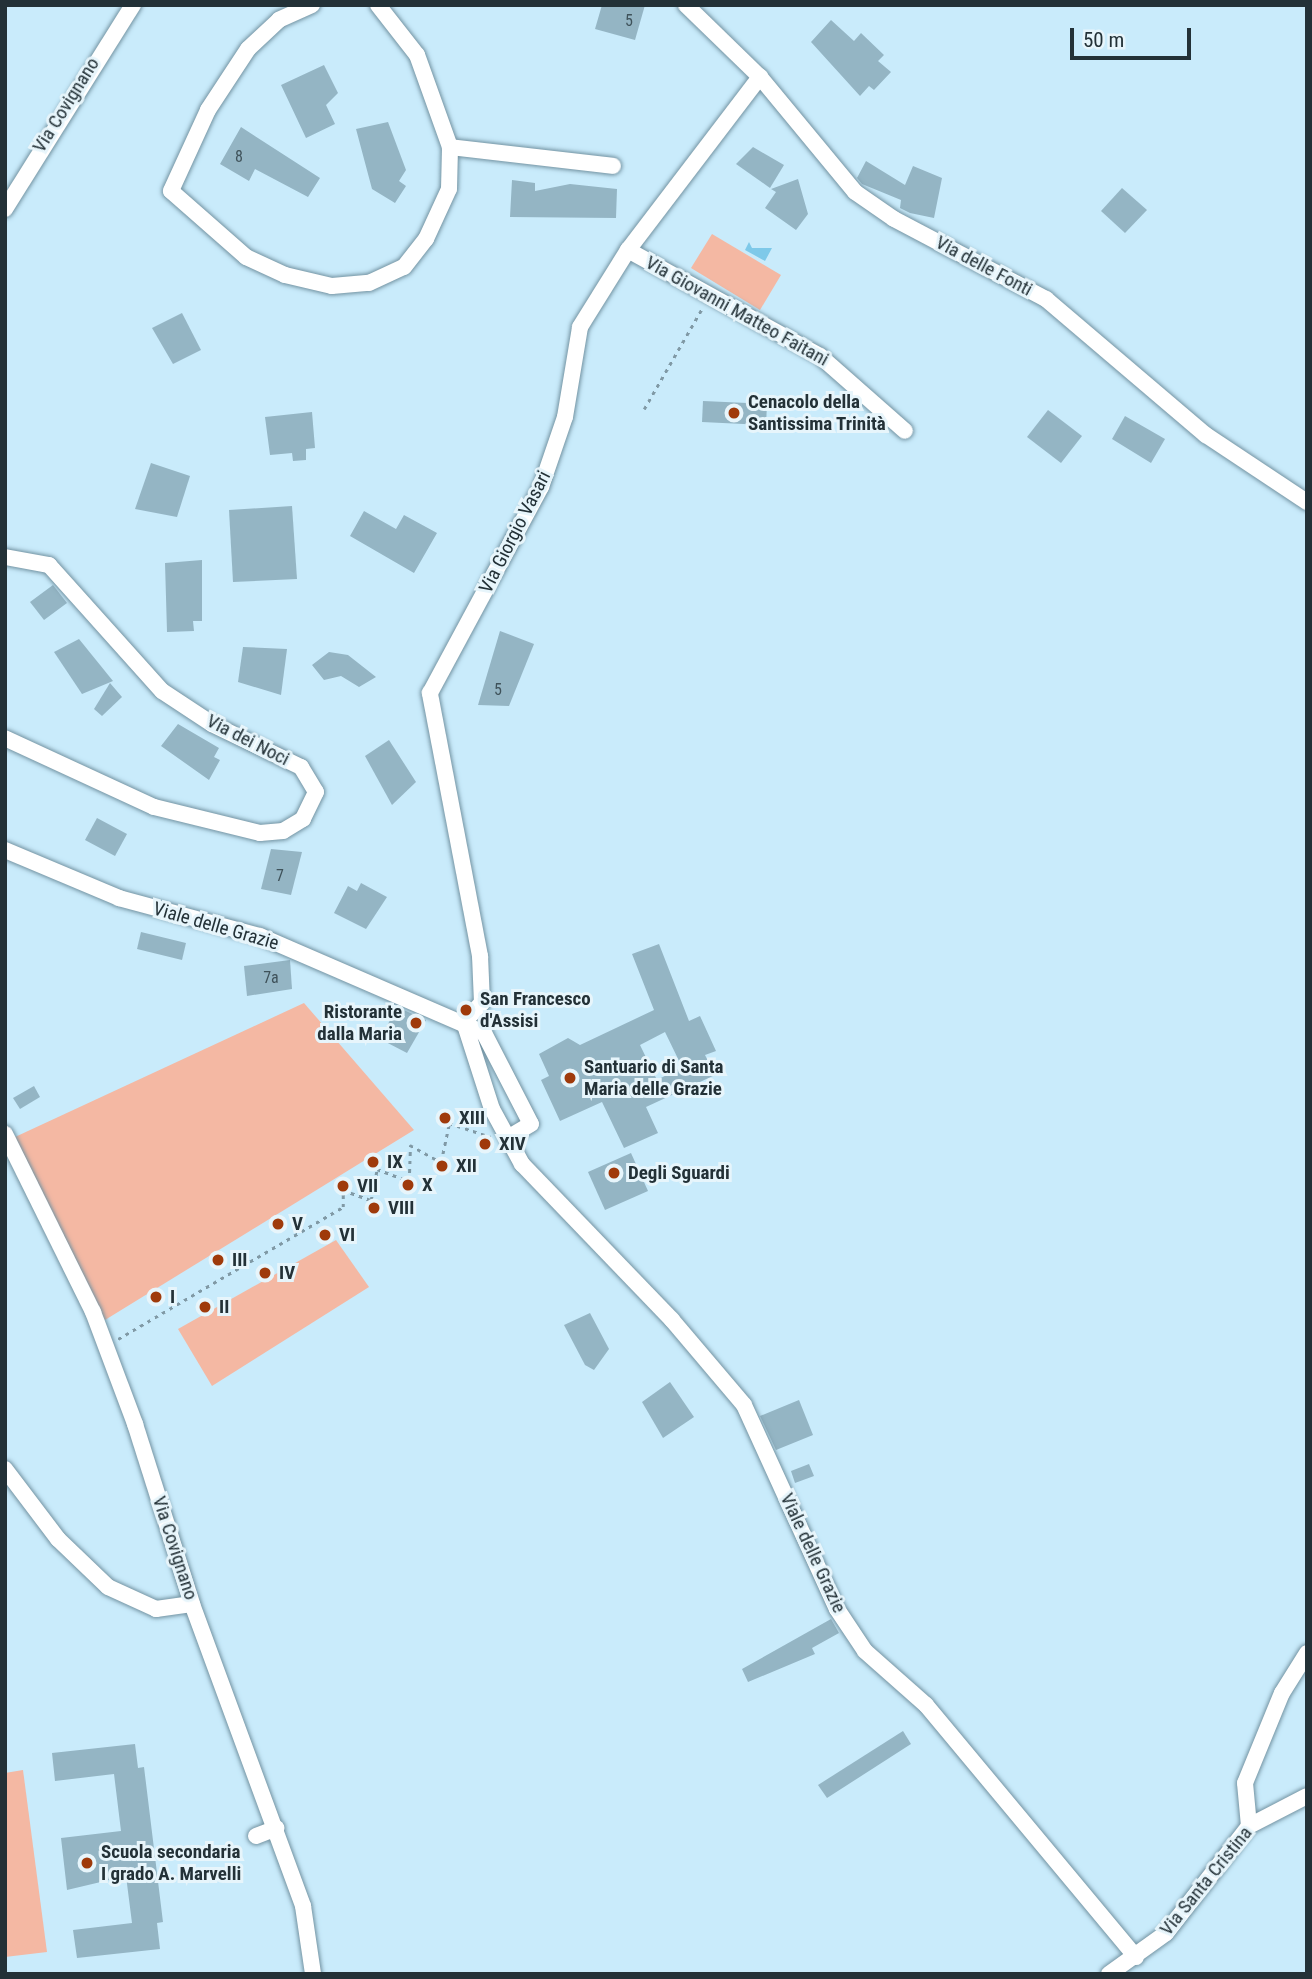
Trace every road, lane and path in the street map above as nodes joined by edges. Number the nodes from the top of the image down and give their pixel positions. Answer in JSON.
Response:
{"nodes":[{"id":1,"x":133,"y":5,"type":"edge"},
{"id":2,"x":312,"y":5,"type":"edge"},
{"id":3,"x":377,"y":5,"type":"edge"},
{"id":4,"x":686,"y":5,"type":"edge"},
{"id":5,"x":760,"y":77,"type":"junction"},
{"id":6,"x":450,"y":146,"type":"junction"},
{"id":7,"x":613,"y":166,"type":"dead end"},
{"id":8,"x":5,"y":209,"type":"edge"},
{"id":9,"x":628,"y":250,"type":"junction"},
{"id":10,"x":710,"y":296,"type":"junction"},
{"id":11,"x":644,"y":410,"type":"dead end"},
{"id":12,"x":905,"y":431,"type":"dead end"},
{"id":13,"x":1307,"y":502,"type":"edge"},
{"id":14,"x":5,"y":557,"type":"edge"},
{"id":15,"x":5,"y":738,"type":"edge"},
{"id":16,"x":5,"y":850,"type":"edge"},
{"id":17,"x":464,"y":1022,"type":"junction"},
{"id":18,"x":5,"y":1133,"type":"edge"},
{"id":19,"x":508,"y":1138,"type":"junction"},
{"id":20,"x":106,"y":1345,"type":"junction"},
{"id":21,"x":5,"y":1469,"type":"edge"},
{"id":22,"x":192,"y":1604,"type":"junction"},
{"id":23,"x":1307,"y":1653,"type":"edge"},
{"id":24,"x":1307,"y":1796,"type":"edge"},
{"id":25,"x":1249,"y":1826,"type":"junction"},
{"id":26,"x":276,"y":1828,"type":"junction"},
{"id":27,"x":256,"y":1836,"type":"dead end"},
{"id":28,"x":1136,"y":1957,"type":"junction"},
{"id":29,"x":313,"y":1974,"type":"edge"},
{"id":30,"x":1109,"y":1974,"type":"edge"}],
"edges":[{"from":1,"to":8,"type":"street","name":"Via Covignano"},
{"from":2,"to":6,"type":"street"},
{"from":3,"to":6,"type":"street"},
{"from":4,"to":5,"type":"street","name":"Via delle Fonti"},
{"from":5,"to":9,"type":"street","name":"Via Giorgio Vasari"},
{"from":5,"to":13,"type":"street","name":"Via delle Fonti"},
{"from":6,"to":7,"type":"street"},
{"from":9,"to":10,"type":"street","name":"Via Giovanni Matteo Faitani"},
{"from":9,"to":17,"type":"street","name":"Via Giorgio Vasari"},
{"from":10,"to":11,"type":"path"},
{"from":10,"to":12,"type":"street","name":"Via Giovanni Matteo Faitani"},
{"from":14,"to":15,"type":"street","name":"Via dei Noci"},
{"from":16,"to":17,"type":"street","name":"Viale delle Grazie"},
{"from":17,"to":19,"type":"street","name":"Viale delle Grazie"},
{"from":17,"to":19,"type":"street","name":"Viale delle Grazie"},
{"from":18,"to":20,"type":"street","name":"Via Covignano"},
{"from":19,"to":20,"type":"path"},
{"from":19,"to":28,"type":"street","name":"Viale delle Grazie"},
{"from":20,"to":22,"type":"street","name":"Via Covignano"},
{"from":21,"to":22,"type":"street"},
{"from":22,"to":26,"type":"street","name":"Via Covignano"},
{"from":23,"to":25,"type":"street"},
{"from":24,"to":25,"type":"street","name":"Via Santa Cristina"},
{"from":25,"to":28,"type":"street","name":"Via Santa Cristina"},
{"from":26,"to":27,"type":"street"},
{"from":26,"to":29,"type":"street","name":"Via Covignano"},
{"from":28,"to":30,"type":"street","name":"Via Santa Cristina"}]}
